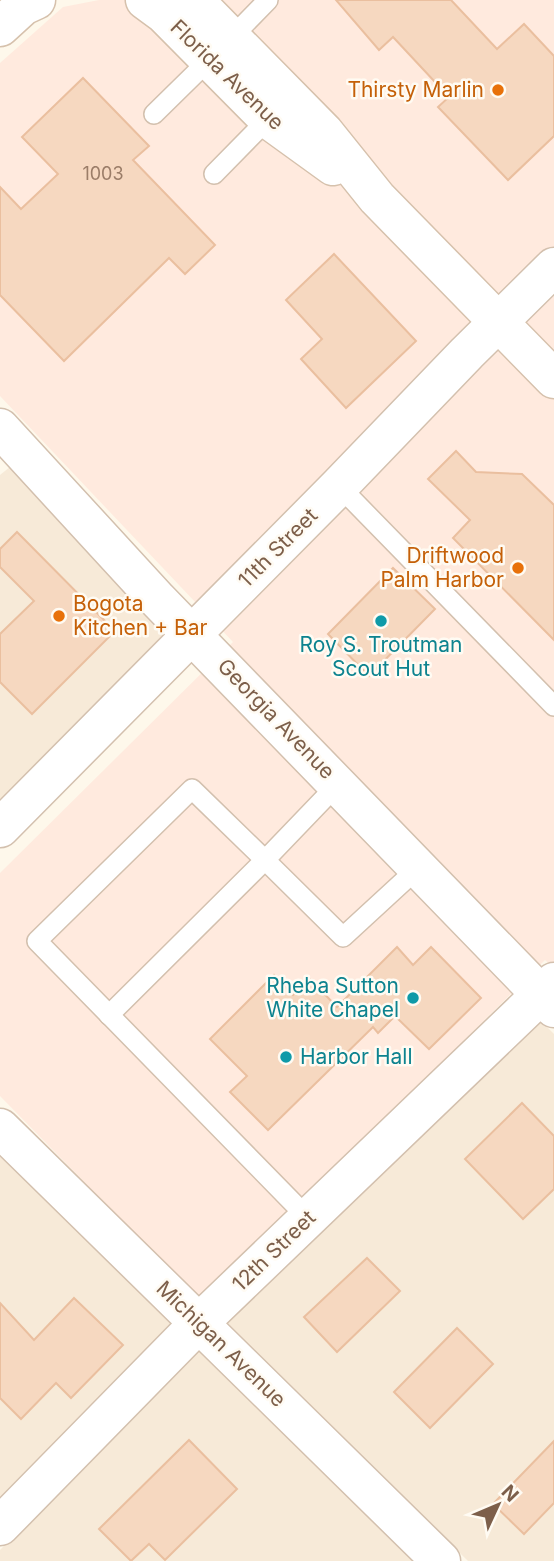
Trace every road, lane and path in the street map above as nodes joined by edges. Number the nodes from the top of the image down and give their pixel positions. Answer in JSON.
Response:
{"nodes":[{"id":1,"x":36,"y":0,"type":"edge"},
{"id":2,"x":145,"y":0,"type":"edge"},
{"id":3,"x":194,"y":0,"type":"edge"},
{"id":4,"x":268,"y":0,"type":"edge"},
{"id":5,"x":0,"y":27,"type":"edge"},
{"id":6,"x":220,"y":49,"type":"junction"},
{"id":7,"x":154,"y":114,"type":"dead end"},
{"id":8,"x":268,"y":120,"type":"junction"},
{"id":9,"x":214,"y":174,"type":"dead end"},
{"id":10,"x":377,"y":198,"type":"junction"},
{"id":11,"x":554,"y":267,"type":"edge"},
{"id":12,"x":498,"y":323,"type":"junction"},
{"id":13,"x":554,"y":379,"type":"edge"},
{"id":14,"x":5,"y":444,"type":"edge"},
{"id":15,"x":339,"y":486,"type":"junction"},
{"id":16,"x":193,"y":634,"type":"junction"},
{"id":17,"x":554,"y":706,"type":"edge"},
{"id":18,"x":338,"y":784,"type":"junction"},
{"id":19,"x":0,"y":828,"type":"edge"},
{"id":20,"x":265,"y":860,"type":"junction"},
{"id":21,"x":418,"y":867,"type":"junction"},
{"id":22,"x":550,"y":995,"type":"edge"},
{"id":23,"x":108,"y":1015,"type":"junction"},
{"id":24,"x":0,"y":1128,"type":"edge"},
{"id":25,"x":308,"y":1218,"type":"junction"},
{"id":26,"x":199,"y":1323,"type":"junction"},
{"id":27,"x":0,"y":1526,"type":"edge"},
{"id":28,"x":442,"y":1561,"type":"edge"}],
"edges":[{"from":1,"to":5,"type":"street"},
{"from":2,"to":6,"type":"street","name":"Florida Avenue"},
{"from":3,"to":6,"type":"street","name":"Florida Avenue"},
{"from":4,"to":6,"type":"lane"},
{"from":6,"to":7,"type":"lane"},
{"from":6,"to":8,"type":"street","name":"Florida Avenue"},
{"from":6,"to":10,"type":"street","name":"Florida Avenue"},
{"from":8,"to":9,"type":"lane"},
{"from":8,"to":10,"type":"street","name":"Florida Avenue"},
{"from":10,"to":12,"type":"street","name":"Florida Avenue"},
{"from":11,"to":12,"type":"street","name":"11th Street"},
{"from":12,"to":13,"type":"street","name":"Florida Avenue"},
{"from":12,"to":15,"type":"street","name":"11th Street"},
{"from":14,"to":16,"type":"street","name":"Georgia Avenue"},
{"from":15,"to":16,"type":"street","name":"11th Street"},
{"from":15,"to":17,"type":"lane"},
{"from":16,"to":18,"type":"street","name":"Georgia Avenue"},
{"from":16,"to":19,"type":"street","name":"11th Street"},
{"from":18,"to":20,"type":"lane"},
{"from":18,"to":21,"type":"street","name":"Georgia Avenue"},
{"from":20,"to":21,"type":"lane"},
{"from":20,"to":23,"type":"lane"},
{"from":20,"to":23,"type":"lane"},
{"from":21,"to":22,"type":"street","name":"Georgia Avenue"},
{"from":22,"to":25,"type":"street","name":"12th Street"},
{"from":23,"to":25,"type":"lane"},
{"from":24,"to":26,"type":"street","name":"Michigan Avenue"},
{"from":25,"to":26,"type":"street","name":"12th Street"},
{"from":26,"to":27,"type":"street","name":"12th Street"},
{"from":26,"to":28,"type":"street","name":"Michigan Avenue"}]}
